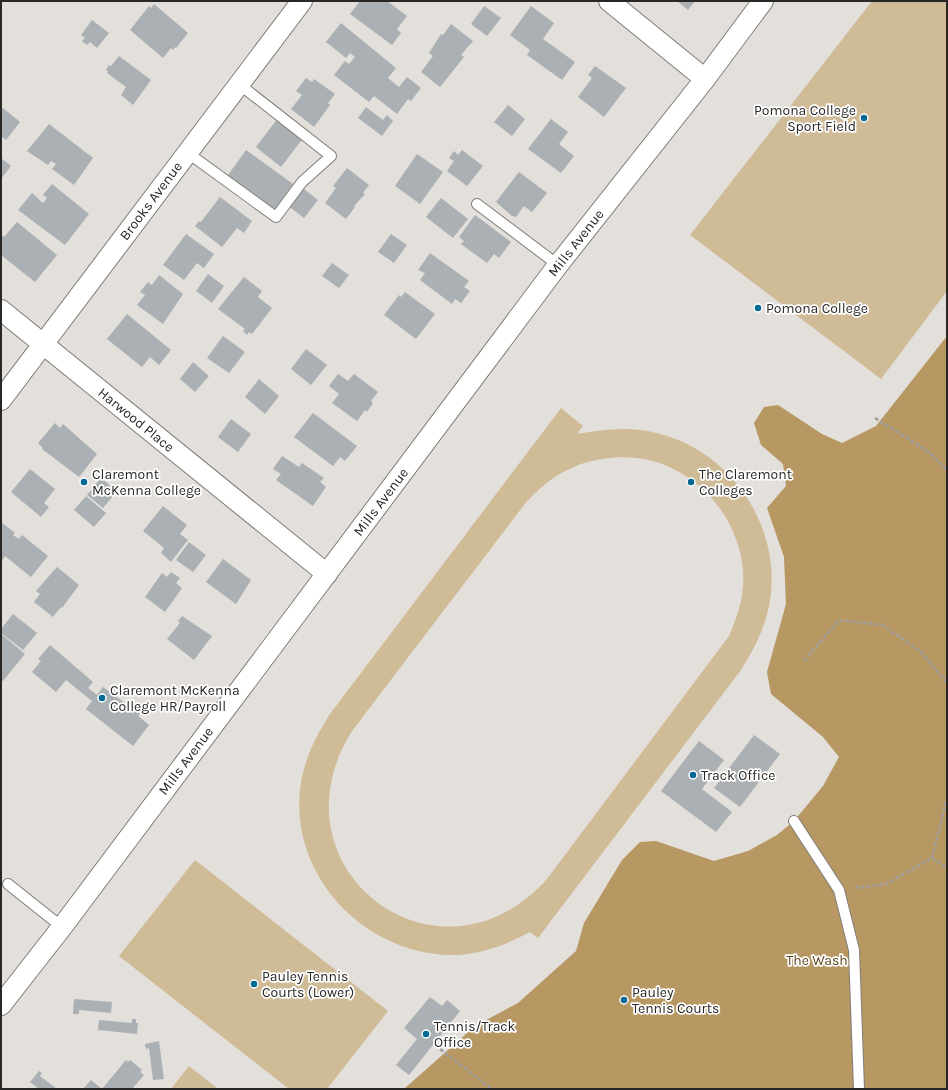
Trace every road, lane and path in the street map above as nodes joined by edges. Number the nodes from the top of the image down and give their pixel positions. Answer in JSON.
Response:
{"nodes":[{"id":1,"x":302,"y":1,"type":"edge"},
{"id":2,"x":609,"y":1,"type":"edge"},
{"id":3,"x":763,"y":1,"type":"edge"},
{"id":4,"x":705,"y":79,"type":"junction"},
{"id":5,"x":239,"y":84,"type":"junction"},
{"id":6,"x":188,"y":153,"type":"junction"},
{"id":7,"x":477,"y":204,"type":"dead end"},
{"id":8,"x":558,"y":265,"type":"junction"},
{"id":9,"x":1,"y":310,"type":"edge"},
{"id":10,"x":42,"y":345,"type":"junction"},
{"id":11,"x":1,"y":400,"type":"edge"},
{"id":12,"x":876,"y":418,"type":"dead end"},
{"id":13,"x":947,"y":470,"type":"edge"},
{"id":14,"x":327,"y":574,"type":"junction"},
{"id":15,"x":804,"y":661,"type":"dead end"},
{"id":16,"x":947,"y":683,"type":"edge"},
{"id":17,"x":947,"y":798,"type":"edge"},
{"id":18,"x":794,"y":822,"type":"dead end"},
{"id":19,"x":932,"y":858,"type":"junction"},
{"id":20,"x":947,"y":868,"type":"edge"},
{"id":21,"x":8,"y":884,"type":"dead end"},
{"id":22,"x":839,"y":890,"type":"junction"},
{"id":23,"x":62,"y":927,"type":"junction"},
{"id":24,"x":1,"y":1005,"type":"edge"},
{"id":25,"x":440,"y":1049,"type":"dead end"},
{"id":26,"x":492,"y":1089,"type":"edge"},
{"id":27,"x":859,"y":1089,"type":"edge"}],
"edges":[{"from":1,"to":5,"type":"street","name":"Brooks Avenue"},
{"from":2,"to":4,"type":"street"},
{"from":3,"to":4,"type":"street","name":"Mills Avenue"},
{"from":4,"to":8,"type":"street","name":"Mills Avenue"},
{"from":5,"to":6,"type":"street","name":"Brooks Avenue"},
{"from":5,"to":6,"type":"lane"},
{"from":6,"to":10,"type":"street","name":"Brooks Avenue"},
{"from":7,"to":8,"type":"lane"},
{"from":8,"to":14,"type":"street","name":"Mills Avenue"},
{"from":9,"to":10,"type":"street","name":"Harwood Place"},
{"from":10,"to":11,"type":"street","name":"Brooks Avenue"},
{"from":10,"to":14,"type":"street","name":"Harwood Place"},
{"from":12,"to":13,"type":"path"},
{"from":14,"to":23,"type":"street","name":"Mills Avenue"},
{"from":15,"to":16,"type":"path"},
{"from":17,"to":19,"type":"path"},
{"from":18,"to":22,"type":"lane"},
{"from":19,"to":20,"type":"path"},
{"from":19,"to":22,"type":"path"},
{"from":21,"to":23,"type":"lane"},
{"from":22,"to":27,"type":"lane"},
{"from":23,"to":24,"type":"street","name":"Mills Avenue"},
{"from":25,"to":26,"type":"path"}]}
